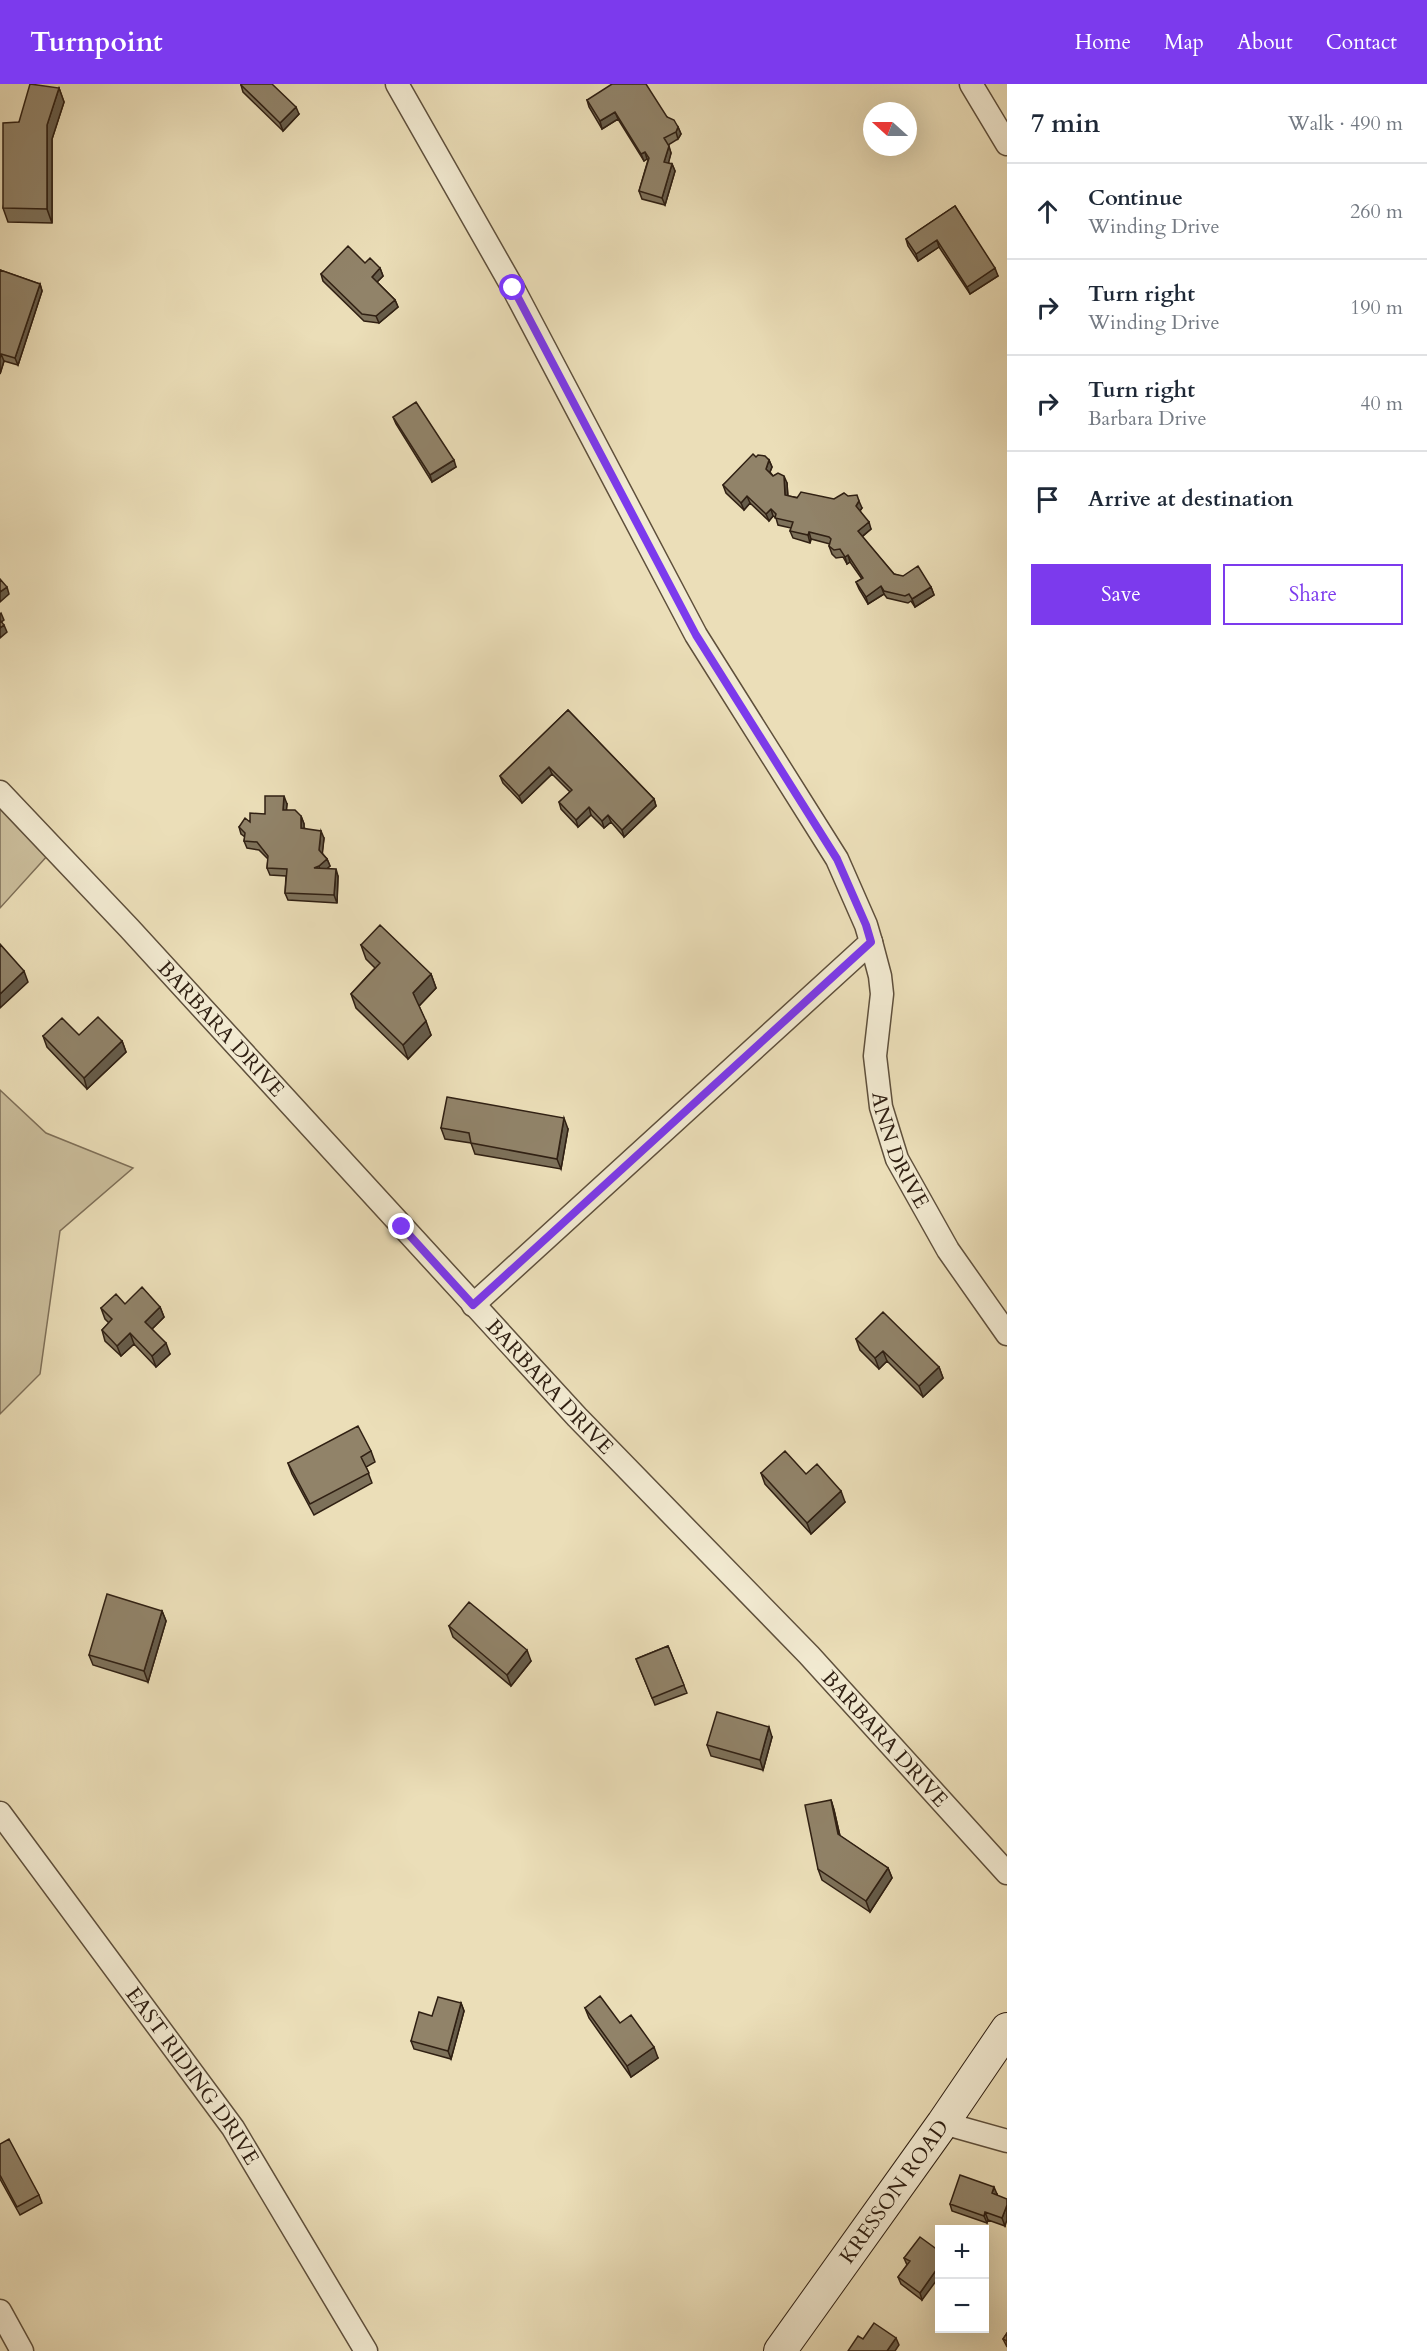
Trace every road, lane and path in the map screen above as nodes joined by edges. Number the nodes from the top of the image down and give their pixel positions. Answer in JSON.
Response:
{"nodes":[{"id":1,"x":397,"y":84,"type":"edge"},
{"id":2,"x":971,"y":84,"type":"edge"},
{"id":3,"x":1007,"y":144,"type":"edge"},
{"id":4,"x":0,"y":792,"type":"edge"},
{"id":5,"x":871,"y":942,"type":"junction"},
{"id":6,"x":473,"y":1305,"type":"junction"},
{"id":7,"x":1007,"y":1334,"type":"edge"},
{"id":8,"x":0,"y":1813,"type":"edge"},
{"id":9,"x":1007,"y":1873,"type":"edge"},
{"id":10,"x":1002,"y":2048,"type":"edge"},
{"id":11,"x":943,"y":2123,"type":"junction"},
{"id":12,"x":1007,"y":2141,"type":"edge"},
{"id":13,"x":0,"y":2311,"type":"edge"},
{"id":14,"x":22,"y":2351,"type":"edge"},
{"id":15,"x":366,"y":2351,"type":"edge"},
{"id":16,"x":780,"y":2351,"type":"edge"}],
"edges":[{"from":1,"to":5,"type":"street","name":"ANN DRIVE"},
{"from":2,"to":3,"type":"street"},
{"from":4,"to":6,"type":"street","name":"BARBARA DRIVE"},
{"from":5,"to":6,"type":"street"},
{"from":5,"to":7,"type":"street","name":"ANN DRIVE"},
{"from":6,"to":9,"type":"street","name":"BARBARA DRIVE"},
{"from":8,"to":15,"type":"street","name":"EAST RIDING DRIVE"},
{"from":10,"to":11,"type":"street","name":"KRESSON ROAD"},
{"from":11,"to":12,"type":"street"},
{"from":11,"to":16,"type":"street","name":"KRESSON ROAD"},
{"from":13,"to":14,"type":"street"}]}
